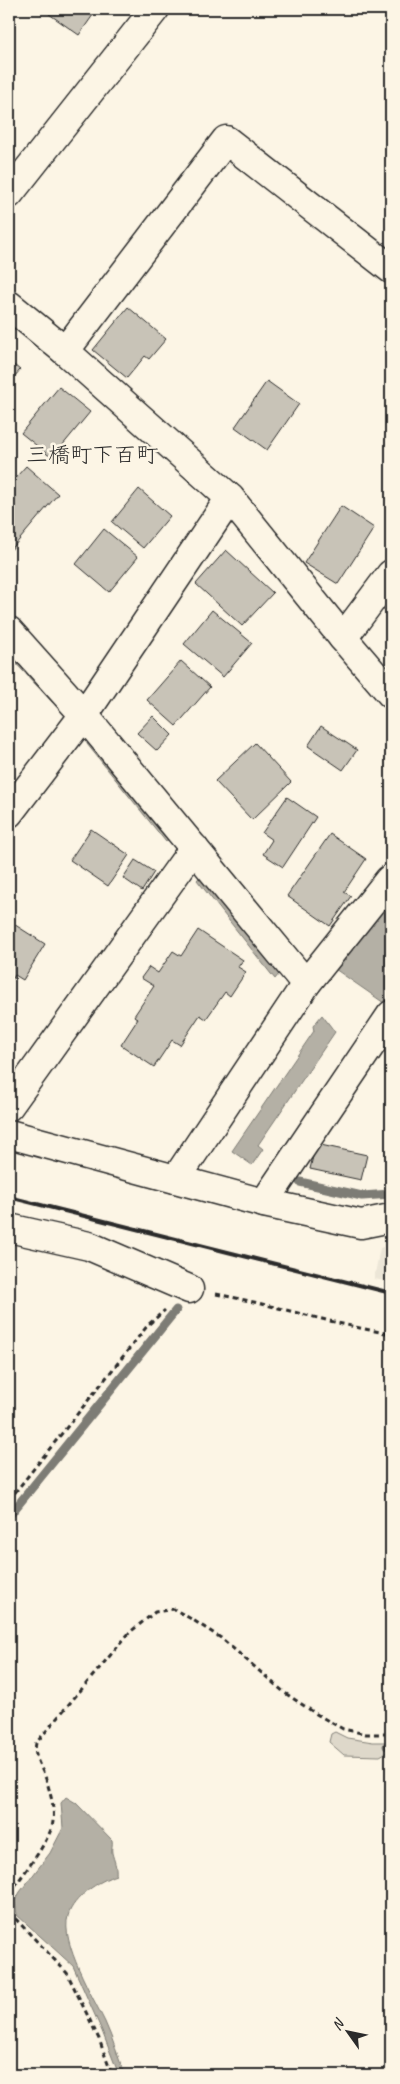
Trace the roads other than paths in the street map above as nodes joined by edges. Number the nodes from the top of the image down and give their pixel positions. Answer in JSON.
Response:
{"nodes":[{"id":1,"x":155,"y":9,"type":"edge"},
{"id":2,"x":9,"y":194,"type":"edge"},
{"id":3,"x":391,"y":269,"type":"edge"},
{"id":4,"x":9,"y":304,"type":"edge"},
{"id":5,"x":65,"y":350,"type":"junction"},
{"id":6,"x":230,"y":498,"type":"junction"},
{"id":7,"x":391,"y":574,"type":"edge"},
{"id":8,"x":9,"y":631,"type":"edge"},
{"id":9,"x":343,"y":638,"type":"junction"},
{"id":10,"x":391,"y":694,"type":"edge"},
{"id":11,"x":84,"y":715,"type":"junction"},
{"id":12,"x":9,"y":813,"type":"edge"},
{"id":13,"x":194,"y":848,"type":"junction"},
{"id":14,"x":391,"y":882,"type":"edge"},
{"id":15,"x":306,"y":984,"type":"junction"},
{"id":16,"x":391,"y":1015,"type":"edge"},
{"id":17,"x":9,"y":1106,"type":"edge"},
{"id":18,"x":9,"y":1134,"type":"edge"},
{"id":19,"x":176,"y":1180,"type":"junction"},
{"id":20,"x":264,"y":1203,"type":"junction"},
{"id":21,"x":391,"y":1218,"type":"edge"},
{"id":22,"x":9,"y":1228,"type":"edge"},
{"id":23,"x":189,"y":1289,"type":"road end"}],
"edges":[{"from":1,"to":2,"type":"street"},
{"from":3,"to":5,"type":"street"},
{"from":4,"to":5,"type":"street"},
{"from":5,"to":6,"type":"street"},
{"from":6,"to":9,"type":"street"},
{"from":6,"to":11,"type":"street"},
{"from":7,"to":9,"type":"street"},
{"from":8,"to":11,"type":"street"},
{"from":9,"to":10,"type":"street"},
{"from":11,"to":12,"type":"street"},
{"from":11,"to":13,"type":"street"},
{"from":13,"to":15,"type":"street"},
{"from":13,"to":17,"type":"street"},
{"from":14,"to":15,"type":"street"},
{"from":15,"to":19,"type":"street"},
{"from":16,"to":20,"type":"street"},
{"from":18,"to":19,"type":"street"},
{"from":19,"to":20,"type":"street"},
{"from":20,"to":21,"type":"street"},
{"from":22,"to":23,"type":"street"}]}
